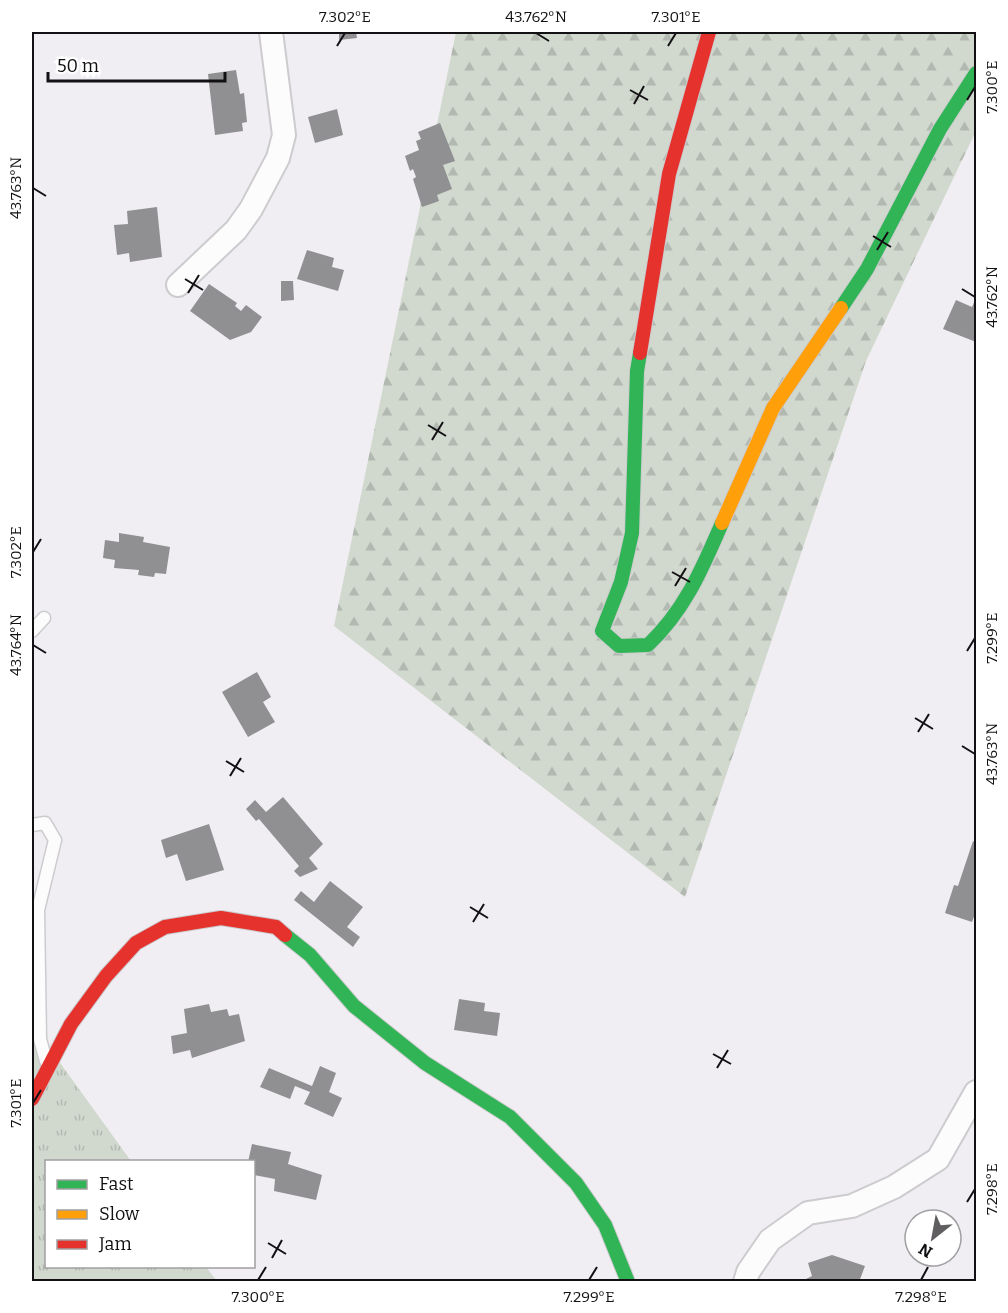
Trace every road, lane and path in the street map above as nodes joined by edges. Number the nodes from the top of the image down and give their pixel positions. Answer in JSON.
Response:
{"nodes":[{"id":1,"x":271,"y":32,"type":"edge"},
{"id":2,"x":709,"y":32,"type":"edge"},
{"id":3,"x":976,"y":73,"type":"edge"},
{"id":4,"x":178,"y":285,"type":"dead end"},
{"id":5,"x":44,"y":618,"type":"dead end"},
{"id":6,"x":32,"y":631,"type":"edge"},
{"id":7,"x":32,"y":825,"type":"edge"},
{"id":8,"x":48,"y":1068,"type":"junction"},
{"id":9,"x":976,"y":1092,"type":"edge"},
{"id":10,"x":32,"y":1099,"type":"edge"},
{"id":11,"x":627,"y":1281,"type":"edge"},
{"id":12,"x":745,"y":1281,"type":"edge"}],
"edges":[{"from":1,"to":4,"type":"street"},
{"from":2,"to":3,"type":"street"},
{"from":5,"to":6,"type":"lane"},
{"from":7,"to":8,"type":"lane"},
{"from":8,"to":10,"type":"street"},
{"from":8,"to":11,"type":"street"},
{"from":9,"to":12,"type":"street"}]}
